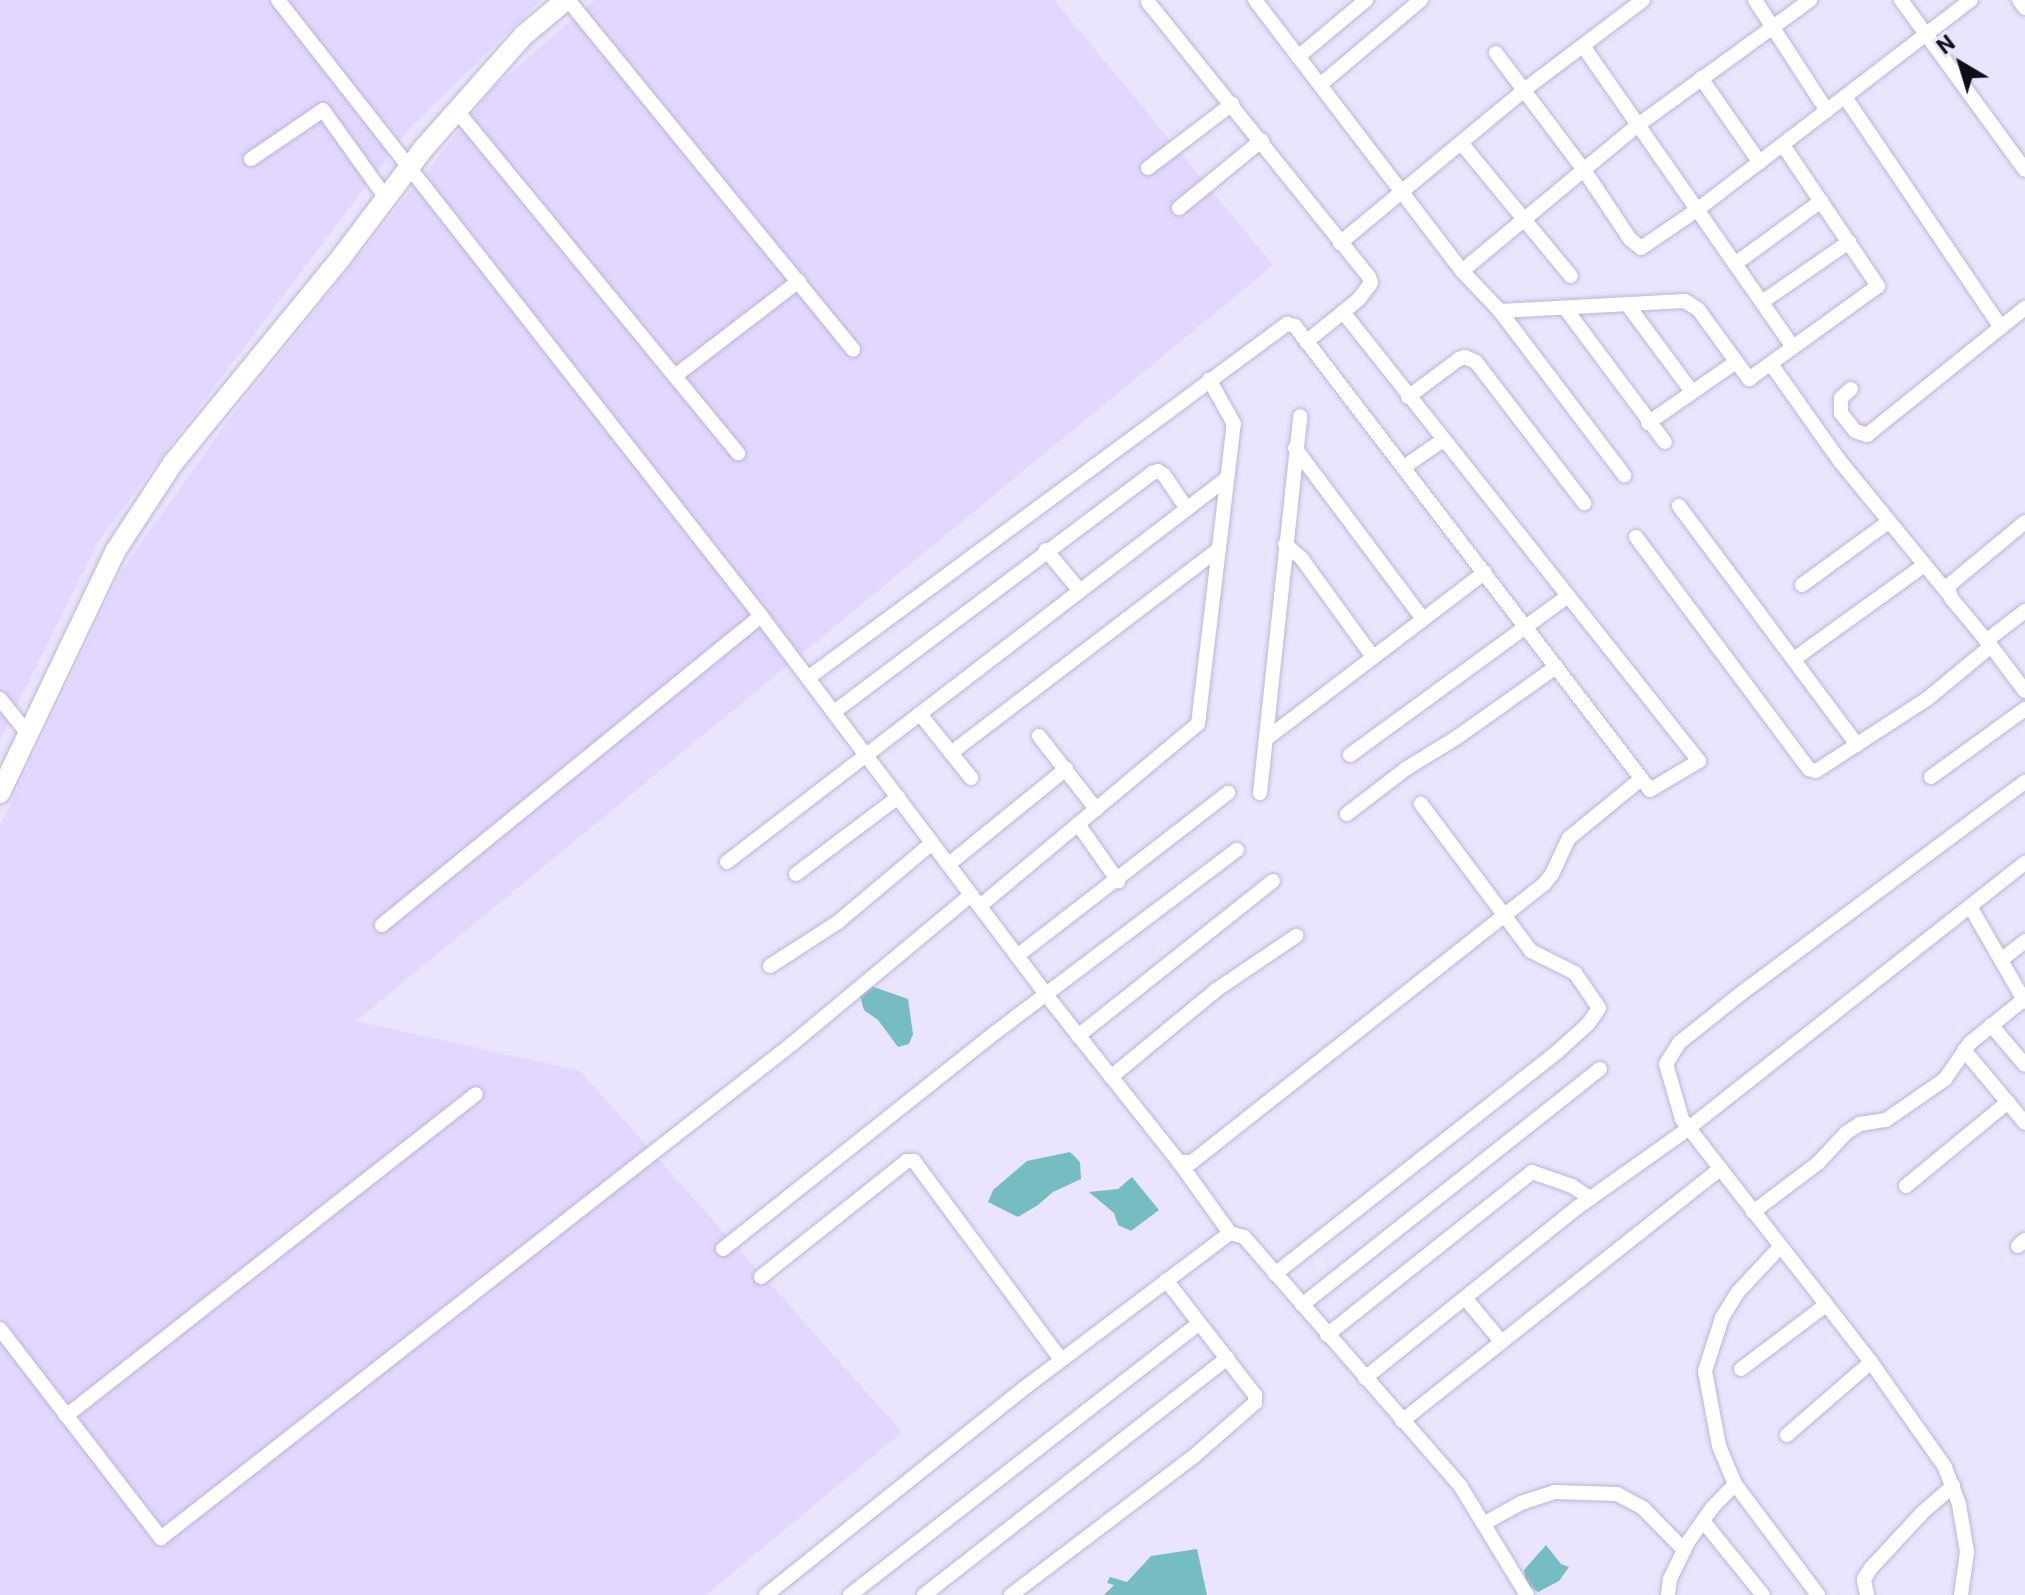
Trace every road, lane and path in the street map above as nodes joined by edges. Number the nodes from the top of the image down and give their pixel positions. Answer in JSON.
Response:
{"nodes":[{"id":1,"x":278,"y":0,"type":"edge"},
{"id":2,"x":1255,"y":0,"type":"edge"},
{"id":3,"x":1366,"y":0,"type":"edge"},
{"id":4,"x":1421,"y":0,"type":"edge"},
{"id":5,"x":1643,"y":0,"type":"edge"},
{"id":6,"x":1755,"y":0,"type":"edge"},
{"id":7,"x":1810,"y":0,"type":"edge"},
{"id":8,"x":1901,"y":0,"type":"edge"},
{"id":9,"x":1971,"y":0,"type":"edge"},
{"id":10,"x":2019,"y":0,"type":"edge"},
{"id":11,"x":1150,"y":1,"type":"edge"},
{"id":12,"x":561,"y":2,"type":"edge"},
{"id":13,"x":2025,"y":8,"type":"edge"},
{"id":14,"x":1774,"y":27,"type":"junction"},
{"id":15,"x":1925,"y":35,"type":"junction"},
{"id":16,"x":1583,"y":46,"type":"junction"},
{"id":17,"x":1496,"y":53,"type":"dead end"},
{"id":18,"x":1298,"y":57,"type":"junction"},
{"id":19,"x":1701,"y":78,"type":"junction"},
{"id":20,"x":1320,"y":85,"type":"junction"},
{"id":21,"x":1524,"y":90,"type":"junction"},
{"id":22,"x":1845,"y":97,"type":"junction"},
{"id":23,"x":1232,"y":104,"type":"junction"},
{"id":24,"x":457,"y":111,"type":"junction"},
{"id":25,"x":1827,"y":111,"type":"junction"},
{"id":26,"x":1638,"y":125,"type":"junction"},
{"id":27,"x":1262,"y":140,"type":"junction"},
{"id":28,"x":2025,"y":143,"type":"edge"},
{"id":29,"x":1462,"y":144,"type":"junction"},
{"id":30,"x":1783,"y":145,"type":"junction"},
{"id":31,"x":2013,"y":153,"type":"junction"},
{"id":32,"x":251,"y":159,"type":"dead end"},
{"id":33,"x":1760,"y":163,"type":"junction"},
{"id":34,"x":1148,"y":168,"type":"dead end"},
{"id":35,"x":410,"y":169,"type":"junction"},
{"id":36,"x":1584,"y":170,"type":"junction"},
{"id":37,"x":2025,"y":170,"type":"edge"},
{"id":38,"x":1400,"y":190,"type":"junction"},
{"id":39,"x":386,"y":198,"type":"junction"},
{"id":40,"x":1821,"y":201,"type":"junction"},
{"id":41,"x":1179,"y":208,"type":"dead end"},
{"id":42,"x":1697,"y":210,"type":"junction"},
{"id":43,"x":1525,"y":221,"type":"junction"},
{"id":44,"x":1849,"y":242,"type":"junction"},
{"id":45,"x":1340,"y":243,"type":"junction"},
{"id":46,"x":1735,"y":264,"type":"junction"},
{"id":47,"x":1462,"y":271,"type":"junction"},
{"id":48,"x":1571,"y":276,"type":"dead end"},
{"id":49,"x":799,"y":281,"type":"junction"},
{"id":50,"x":1762,"y":302,"type":"junction"},
{"id":51,"x":1627,"y":304,"type":"junction"},
{"id":52,"x":1565,"y":308,"type":"junction"},
{"id":53,"x":2025,"y":308,"type":"edge"},
{"id":54,"x":1500,"y":311,"type":"junction"},
{"id":55,"x":1343,"y":312,"type":"junction"},
{"id":56,"x":2001,"y":327,"type":"junction"},
{"id":57,"x":1306,"y":342,"type":"junction"},
{"id":58,"x":1793,"y":347,"type":"junction"},
{"id":59,"x":853,"y":349,"type":"dead end"},
{"id":60,"x":1736,"y":362,"type":"junction"},
{"id":61,"x":1771,"y":364,"type":"junction"},
{"id":62,"x":675,"y":376,"type":"junction"},
{"id":63,"x":1209,"y":379,"type":"junction"},
{"id":64,"x":1851,"y":389,"type":"dead end"},
{"id":65,"x":1692,"y":392,"type":"junction"},
{"id":66,"x":1408,"y":397,"type":"junction"},
{"id":67,"x":1300,"y":416,"type":"dead end"},
{"id":68,"x":1648,"y":423,"type":"junction"},
{"id":69,"x":1443,"y":440,"type":"junction"},
{"id":70,"x":1665,"y":442,"type":"dead end"},
{"id":71,"x":1295,"y":448,"type":"junction"},
{"id":72,"x":738,"y":453,"type":"dead end"},
{"id":73,"x":1404,"y":467,"type":"junction"},
{"id":74,"x":1624,"y":475,"type":"dead end"},
{"id":75,"x":1227,"y":478,"type":"junction"},
{"id":76,"x":1584,"y":503,"type":"dead end"},
{"id":77,"x":1679,"y":506,"type":"dead end"},
{"id":78,"x":1187,"y":509,"type":"junction"},
{"id":79,"x":2025,"y":522,"type":"edge"},
{"id":80,"x":1887,"y":523,"type":"junction"},
{"id":81,"x":1636,"y":537,"type":"dead end"},
{"id":82,"x":1285,"y":544,"type":"junction"},
{"id":83,"x":1219,"y":549,"type":"junction"},
{"id":84,"x":1046,"y":550,"type":"junction"},
{"id":85,"x":1923,"y":566,"type":"junction"},
{"id":86,"x":1485,"y":572,"type":"junction"},
{"id":87,"x":1802,"y":585,"type":"dead end"},
{"id":88,"x":1080,"y":591,"type":"junction"},
{"id":89,"x":1948,"y":593,"type":"junction"},
{"id":90,"x":1568,"y":596,"type":"junction"},
{"id":91,"x":2025,"y":611,"type":"edge"},
{"id":92,"x":761,"y":616,"type":"junction"},
{"id":93,"x":1423,"y":619,"type":"junction"},
{"id":94,"x":1527,"y":628,"type":"junction"},
{"id":95,"x":1988,"y":644,"type":"junction"},
{"id":96,"x":1373,"y":657,"type":"junction"},
{"id":97,"x":1794,"y":659,"type":"junction"},
{"id":98,"x":1556,"y":667,"type":"junction"},
{"id":99,"x":808,"y":678,"type":"junction"},
{"id":100,"x":2025,"y":691,"type":"edge"},
{"id":101,"x":0,"y":699,"type":"edge"},
{"id":102,"x":2025,"y":709,"type":"edge"},
{"id":103,"x":834,"y":712,"type":"junction"},
{"id":104,"x":920,"y":714,"type":"junction"},
{"id":105,"x":29,"y":735,"type":"junction"},
{"id":106,"x":1039,"y":736,"type":"dead end"},
{"id":107,"x":1266,"y":739,"type":"junction"},
{"id":108,"x":1857,"y":745,"type":"junction"},
{"id":109,"x":951,"y":753,"type":"junction"},
{"id":110,"x":1350,"y":755,"type":"dead end"},
{"id":111,"x":866,"y":756,"type":"junction"},
{"id":112,"x":1066,"y":769,"type":"junction"},
{"id":113,"x":1931,"y":777,"type":"dead end"},
{"id":114,"x":971,"y":778,"type":"dead end"},
{"id":115,"x":1641,"y":779,"type":"junction"},
{"id":116,"x":2025,"y":782,"type":"edge"},
{"id":117,"x":0,"y":793,"type":"edge"},
{"id":118,"x":1228,"y":793,"type":"dead end"},
{"id":119,"x":1260,"y":793,"type":"dead end"},
{"id":120,"x":898,"y":797,"type":"junction"},
{"id":121,"x":1421,"y":804,"type":"dead end"},
{"id":122,"x":1096,"y":809,"type":"junction"},
{"id":123,"x":1347,"y":814,"type":"dead end"},
{"id":124,"x":1078,"y":824,"type":"junction"},
{"id":125,"x":932,"y":843,"type":"junction"},
{"id":126,"x":1237,"y":850,"type":"dead end"},
{"id":127,"x":727,"y":862,"type":"dead end"},
{"id":128,"x":2025,"y":863,"type":"edge"},
{"id":129,"x":949,"y":864,"type":"junction"},
{"id":130,"x":796,"y":874,"type":"dead end"},
{"id":131,"x":1118,"y":881,"type":"junction"},
{"id":132,"x":1273,"y":881,"type":"dead end"},
{"id":133,"x":975,"y":900,"type":"junction"},
{"id":134,"x":1971,"y":908,"type":"junction"},
{"id":135,"x":1502,"y":914,"type":"junction"},
{"id":136,"x":382,"y":925,"type":"dead end"},
{"id":137,"x":1296,"y":936,"type":"dead end"},
{"id":138,"x":2025,"y":941,"type":"edge"},
{"id":139,"x":1017,"y":956,"type":"junction"},
{"id":140,"x":2001,"y":960,"type":"junction"},
{"id":141,"x":770,"y":966,"type":"dead end"},
{"id":142,"x":1047,"y":996,"type":"junction"},
{"id":143,"x":2024,"y":1001,"type":"edge"},
{"id":144,"x":1991,"y":1025,"type":"junction"},
{"id":145,"x":1078,"y":1036,"type":"junction"},
{"id":146,"x":1964,"y":1050,"type":"junction"},
{"id":147,"x":2025,"y":1065,"type":"edge"},
{"id":148,"x":1600,"y":1069,"type":"dead end"},
{"id":149,"x":1111,"y":1077,"type":"junction"},
{"id":150,"x":476,"y":1094,"type":"dead end"},
{"id":151,"x":2008,"y":1102,"type":"junction"},
{"id":152,"x":2025,"y":1123,"type":"edge"},
{"id":153,"x":1689,"y":1128,"type":"junction"},
{"id":154,"x":1179,"y":1162,"type":"junction"},
{"id":155,"x":1720,"y":1169,"type":"junction"},
{"id":156,"x":1906,"y":1186,"type":"dead end"},
{"id":157,"x":1590,"y":1198,"type":"junction"},
{"id":158,"x":1753,"y":1212,"type":"junction"},
{"id":159,"x":1230,"y":1233,"type":"junction"},
{"id":160,"x":1780,"y":1247,"type":"junction"},
{"id":161,"x":723,"y":1249,"type":"dead end"},
{"id":162,"x":1275,"y":1274,"type":"junction"},
{"id":163,"x":761,"y":1277,"type":"dead end"},
{"id":164,"x":1166,"y":1280,"type":"junction"},
{"id":165,"x":1465,"y":1298,"type":"junction"},
{"id":166,"x":1302,"y":1305,"type":"junction"},
{"id":167,"x":1826,"y":1305,"type":"junction"},
{"id":168,"x":1199,"y":1323,"type":"junction"},
{"id":169,"x":0,"y":1329,"type":"edge"},
{"id":170,"x":1327,"y":1335,"type":"junction"},
{"id":171,"x":1501,"y":1341,"type":"junction"},
{"id":172,"x":1227,"y":1358,"type":"junction"},
{"id":173,"x":1061,"y":1360,"type":"junction"},
{"id":174,"x":1871,"y":1362,"type":"junction"},
{"id":175,"x":1741,"y":1369,"type":"dead end"},
{"id":176,"x":1365,"y":1378,"type":"junction"},
{"id":177,"x":66,"y":1416,"type":"junction"},
{"id":178,"x":1402,"y":1421,"type":"junction"},
{"id":179,"x":1787,"y":1435,"type":"dead end"},
{"id":180,"x":1735,"y":1484,"type":"junction"},
{"id":181,"x":1953,"y":1486,"type":"junction"},
{"id":182,"x":1703,"y":1521,"type":"junction"},
{"id":183,"x":1485,"y":1523,"type":"junction"},
{"id":184,"x":1684,"y":1550,"type":"junction"},
{"id":185,"x":766,"y":1595,"type":"edge"},
{"id":186,"x":850,"y":1595,"type":"edge"},
{"id":187,"x":924,"y":1595,"type":"edge"},
{"id":188,"x":1011,"y":1595,"type":"edge"},
{"id":189,"x":1527,"y":1595,"type":"edge"},
{"id":190,"x":1668,"y":1595,"type":"edge"},
{"id":191,"x":1763,"y":1595,"type":"edge"},
{"id":192,"x":1818,"y":1595,"type":"edge"},
{"id":193,"x":1867,"y":1595,"type":"edge"},
{"id":194,"x":1961,"y":1595,"type":"edge"}],
"edges":[{"from":1,"to":35,"type":"street"},
{"from":2,"to":18,"type":"street"},
{"from":3,"to":18,"type":"street"},
{"from":4,"to":20,"type":"street"},
{"from":5,"to":16,"type":"street"},
{"from":6,"to":14,"type":"street"},
{"from":7,"to":14,"type":"street"},
{"from":8,"to":15,"type":"street"},
{"from":9,"to":15,"type":"street"},
{"from":10,"to":13,"type":"street"},
{"from":11,"to":23,"type":"street"},
{"from":12,"to":24,"type":"street"},
{"from":12,"to":49,"type":"street"},
{"from":14,"to":19,"type":"street"},
{"from":14,"to":25,"type":"street"},
{"from":15,"to":22,"type":"street"},
{"from":15,"to":31,"type":"street"},
{"from":16,"to":21,"type":"street"},
{"from":16,"to":26,"type":"street"},
{"from":17,"to":21,"type":"street"},
{"from":18,"to":20,"type":"street"},
{"from":19,"to":26,"type":"street"},
{"from":19,"to":33,"type":"street"},
{"from":20,"to":38,"type":"street"},
{"from":21,"to":29,"type":"street"},
{"from":21,"to":36,"type":"street"},
{"from":22,"to":25,"type":"street"},
{"from":22,"to":56,"type":"street"},
{"from":23,"to":27,"type":"street"},
{"from":23,"to":34,"type":"street"},
{"from":24,"to":35,"type":"street"},
{"from":24,"to":62,"type":"street"},
{"from":25,"to":30,"type":"street"},
{"from":26,"to":36,"type":"street"},
{"from":26,"to":42,"type":"street"},
{"from":27,"to":41,"type":"street"},
{"from":27,"to":45,"type":"street"},
{"from":28,"to":31,"type":"street"},
{"from":29,"to":38,"type":"street"},
{"from":29,"to":43,"type":"street"},
{"from":30,"to":33,"type":"street"},
{"from":30,"to":40,"type":"street"},
{"from":31,"to":37,"type":"street"},
{"from":32,"to":39,"type":"street"},
{"from":33,"to":42,"type":"street"},
{"from":35,"to":39,"type":"street"},
{"from":35,"to":92,"type":"street"},
{"from":36,"to":42,"type":"street"},
{"from":36,"to":43,"type":"street"},
{"from":38,"to":45,"type":"street"},
{"from":38,"to":47,"type":"street"},
{"from":39,"to":105,"type":"street"},
{"from":40,"to":44,"type":"street"},
{"from":40,"to":46,"type":"street"},
{"from":42,"to":46,"type":"street"},
{"from":43,"to":47,"type":"street"},
{"from":43,"to":48,"type":"street"},
{"from":44,"to":50,"type":"street"},
{"from":44,"to":58,"type":"street"},
{"from":45,"to":55,"type":"street"},
{"from":46,"to":50,"type":"street"},
{"from":47,"to":54,"type":"street"},
{"from":49,"to":59,"type":"street"},
{"from":49,"to":62,"type":"street"},
{"from":50,"to":58,"type":"street"},
{"from":51,"to":52,"type":"street"},
{"from":51,"to":60,"type":"street"},
{"from":51,"to":65,"type":"street"},
{"from":52,"to":54,"type":"street"},
{"from":52,"to":68,"type":"street"},
{"from":53,"to":56,"type":"street"},
{"from":54,"to":74,"type":"street"},
{"from":55,"to":57,"type":"street"},
{"from":55,"to":66,"type":"street"},
{"from":56,"to":64,"type":"street"},
{"from":57,"to":63,"type":"street"},
{"from":57,"to":73,"type":"street"},
{"from":58,"to":61,"type":"street"},
{"from":60,"to":61,"type":"street"},
{"from":60,"to":65,"type":"street"},
{"from":61,"to":80,"type":"street"},
{"from":62,"to":72,"type":"street"},
{"from":63,"to":75,"type":"street"},
{"from":63,"to":99,"type":"street"},
{"from":65,"to":68,"type":"street"},
{"from":66,"to":69,"type":"street"},
{"from":66,"to":76,"type":"street"},
{"from":67,"to":71,"type":"street"},
{"from":68,"to":70,"type":"street"},
{"from":69,"to":73,"type":"street"},
{"from":69,"to":90,"type":"street"},
{"from":71,"to":82,"type":"street"},
{"from":71,"to":93,"type":"street"},
{"from":73,"to":86,"type":"street"},
{"from":75,"to":78,"type":"street"},
{"from":75,"to":83,"type":"street"},
{"from":77,"to":97,"type":"street"},
{"from":78,"to":84,"type":"street"},
{"from":78,"to":88,"type":"street"},
{"from":79,"to":89,"type":"street"},
{"from":80,"to":85,"type":"street"},
{"from":80,"to":87,"type":"street"},
{"from":81,"to":108,"type":"street"},
{"from":82,"to":96,"type":"street"},
{"from":82,"to":107,"type":"street"},
{"from":83,"to":109,"type":"street"},
{"from":83,"to":122,"type":"street"},
{"from":84,"to":88,"type":"street"},
{"from":84,"to":103,"type":"street"},
{"from":85,"to":89,"type":"street"},
{"from":85,"to":97,"type":"street"},
{"from":86,"to":93,"type":"street"},
{"from":86,"to":94,"type":"street"},
{"from":88,"to":104,"type":"street"},
{"from":89,"to":95,"type":"street"},
{"from":90,"to":94,"type":"street"},
{"from":90,"to":115,"type":"street"},
{"from":91,"to":95,"type":"street"},
{"from":92,"to":99,"type":"street"},
{"from":92,"to":136,"type":"street"},
{"from":93,"to":96,"type":"street"},
{"from":94,"to":98,"type":"street"},
{"from":94,"to":110,"type":"street"},
{"from":95,"to":100,"type":"street"},
{"from":95,"to":108,"type":"street"},
{"from":96,"to":107,"type":"street"},
{"from":97,"to":108,"type":"street"},
{"from":98,"to":115,"type":"street"},
{"from":98,"to":123,"type":"street"},
{"from":99,"to":103,"type":"street"},
{"from":101,"to":105,"type":"street"},
{"from":102,"to":113,"type":"street"},
{"from":103,"to":111,"type":"street"},
{"from":104,"to":109,"type":"street"},
{"from":104,"to":111,"type":"street"},
{"from":105,"to":117,"type":"street"},
{"from":106,"to":112,"type":"street"},
{"from":107,"to":119,"type":"street"},
{"from":109,"to":114,"type":"street"},
{"from":111,"to":120,"type":"street"},
{"from":111,"to":127,"type":"street"},
{"from":112,"to":122,"type":"street"},
{"from":112,"to":129,"type":"street"},
{"from":115,"to":135,"type":"street"},
{"from":116,"to":153,"type":"street"},
{"from":118,"to":131,"type":"street"},
{"from":120,"to":125,"type":"street"},
{"from":120,"to":130,"type":"street"},
{"from":121,"to":135,"type":"street"},
{"from":122,"to":124,"type":"street"},
{"from":124,"to":131,"type":"street"},
{"from":124,"to":133,"type":"street"},
{"from":125,"to":129,"type":"street"},
{"from":125,"to":141,"type":"street"},
{"from":126,"to":142,"type":"street"},
{"from":128,"to":134,"type":"street"},
{"from":129,"to":133,"type":"street"},
{"from":131,"to":139,"type":"street"},
{"from":132,"to":145,"type":"street"},
{"from":133,"to":139,"type":"street"},
{"from":133,"to":177,"type":"street"},
{"from":134,"to":140,"type":"street"},
{"from":134,"to":153,"type":"street"},
{"from":135,"to":154,"type":"street"},
{"from":135,"to":162,"type":"street"},
{"from":137,"to":149,"type":"street"},
{"from":138,"to":140,"type":"street"},
{"from":139,"to":142,"type":"street"},
{"from":140,"to":143,"type":"street"},
{"from":142,"to":145,"type":"street"},
{"from":142,"to":161,"type":"street"},
{"from":143,"to":144,"type":"street"},
{"from":144,"to":146,"type":"street"},
{"from":144,"to":147,"type":"street"},
{"from":145,"to":149,"type":"street"},
{"from":146,"to":151,"type":"street"},
{"from":146,"to":158,"type":"street"},
{"from":148,"to":166,"type":"street"},
{"from":149,"to":154,"type":"street"},
{"from":150,"to":177,"type":"street"},
{"from":151,"to":152,"type":"street"},
{"from":151,"to":156,"type":"street"},
{"from":153,"to":155,"type":"street"},
{"from":153,"to":157,"type":"street"},
{"from":154,"to":159,"type":"street"},
{"from":155,"to":158,"type":"street"},
{"from":155,"to":171,"type":"street"},
{"from":157,"to":165,"type":"street"},
{"from":157,"to":170,"type":"street"},
{"from":158,"to":160,"type":"street"},
{"from":159,"to":162,"type":"street"},
{"from":159,"to":164,"type":"street"},
{"from":160,"to":167,"type":"street"},
{"from":160,"to":180,"type":"street"},
{"from":162,"to":166,"type":"street"},
{"from":163,"to":173,"type":"street"},
{"from":164,"to":168,"type":"street"},
{"from":164,"to":173,"type":"street"},
{"from":165,"to":171,"type":"street"},
{"from":165,"to":176,"type":"street"},
{"from":166,"to":170,"type":"street"},
{"from":167,"to":174,"type":"street"},
{"from":167,"to":175,"type":"street"},
{"from":168,"to":172,"type":"street"},
{"from":168,"to":186,"type":"street"},
{"from":169,"to":177,"type":"street"},
{"from":170,"to":176,"type":"street"},
{"from":171,"to":178,"type":"street"},
{"from":172,"to":187,"type":"street"},
{"from":172,"to":188,"type":"street"},
{"from":173,"to":185,"type":"street"},
{"from":174,"to":179,"type":"street"},
{"from":174,"to":181,"type":"street"},
{"from":176,"to":178,"type":"street"},
{"from":178,"to":183,"type":"street"},
{"from":180,"to":182,"type":"street"},
{"from":180,"to":192,"type":"street"},
{"from":181,"to":193,"type":"street"},
{"from":181,"to":194,"type":"street"},
{"from":182,"to":184,"type":"street"},
{"from":182,"to":191,"type":"street"},
{"from":183,"to":184,"type":"street"},
{"from":183,"to":189,"type":"street"},
{"from":184,"to":190,"type":"street"}]}
